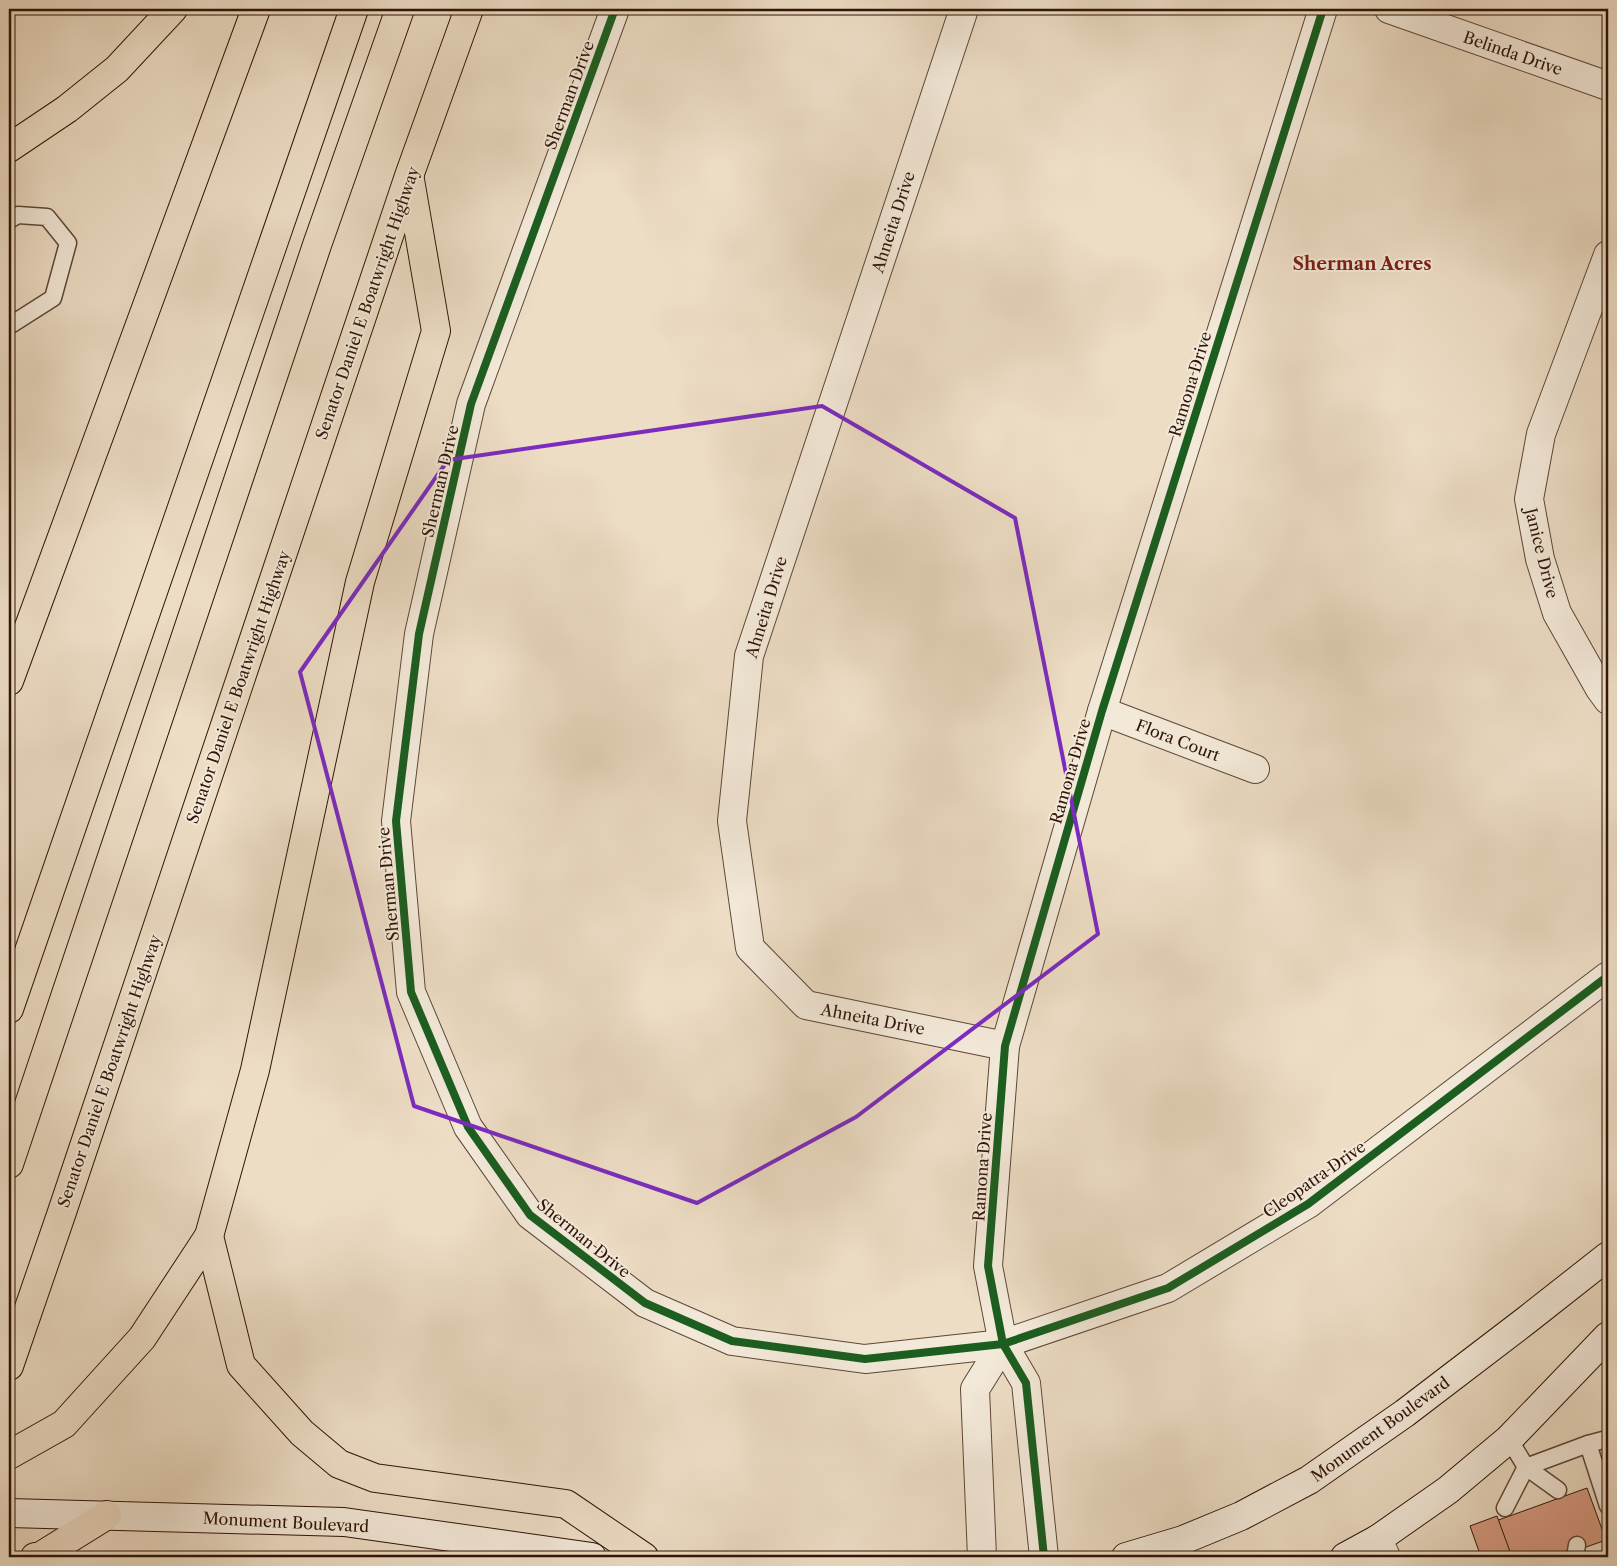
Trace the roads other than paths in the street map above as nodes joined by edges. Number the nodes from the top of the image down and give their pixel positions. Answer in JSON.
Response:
{"nodes":[{"id":1,"x":173,"y":9,"type":"edge"},
{"id":2,"x":256,"y":9,"type":"edge"},
{"id":3,"x":354,"y":9,"type":"edge"},
{"id":4,"x":400,"y":9,"type":"edge"},
{"id":5,"x":469,"y":9,"type":"edge"},
{"id":6,"x":614,"y":9,"type":"edge"},
{"id":7,"x":964,"y":9,"type":"edge"},
{"id":8,"x":1323,"y":9,"type":"edge"},
{"id":9,"x":1389,"y":9,"type":"edge"},
{"id":10,"x":1608,"y":86,"type":"edge"},
{"id":11,"x":9,"y":148,"type":"edge"},
{"id":12,"x":409,"y":176,"type":"junction"},
{"id":13,"x":9,"y":220,"type":"edge"},
{"id":14,"x":1607,"y":265,"type":"edge"},
{"id":15,"x":9,"y":326,"type":"edge"},
{"id":16,"x":9,"y":681,"type":"edge"},
{"id":17,"x":1608,"y":700,"type":"edge"},
{"id":18,"x":1102,"y":711,"type":"junction"},
{"id":19,"x":1255,"y":769,"type":"dead end"},
{"id":20,"x":1608,"y":976,"type":"edge"},
{"id":21,"x":9,"y":1009,"type":"edge"},
{"id":22,"x":1005,"y":1046,"type":"junction"},
{"id":23,"x":9,"y":1164,"type":"edge"},
{"id":24,"x":208,"y":1236,"type":"junction"},
{"id":25,"x":1608,"y":1256,"type":"edge"},
{"id":26,"x":1608,"y":1336,"type":"edge"},
{"id":27,"x":1003,"y":1344,"type":"junction"},
{"id":28,"x":9,"y":1366,"type":"edge"},
{"id":29,"x":1508,"y":1439,"type":"junction"},
{"id":30,"x":1608,"y":1441,"type":"edge"},
{"id":31,"x":1588,"y":1444,"type":"junction"},
{"id":32,"x":9,"y":1455,"type":"edge"},
{"id":33,"x":1526,"y":1467,"type":"junction"},
{"id":34,"x":1558,"y":1490,"type":"dead end"},
{"id":35,"x":1608,"y":1506,"type":"edge"},
{"id":36,"x":1505,"y":1508,"type":"dead end"},
{"id":37,"x":9,"y":1512,"type":"edge"},
{"id":38,"x":107,"y":1515,"type":"junction"},
{"id":39,"x":1382,"y":1548,"type":"edge"},
{"id":40,"x":35,"y":1557,"type":"edge"},
{"id":41,"x":592,"y":1557,"type":"edge"},
{"id":42,"x":644,"y":1557,"type":"edge"},
{"id":43,"x":982,"y":1557,"type":"edge"},
{"id":44,"x":1044,"y":1557,"type":"edge"},
{"id":45,"x":1126,"y":1557,"type":"edge"},
{"id":46,"x":1346,"y":1557,"type":"edge"}],
"edges":[{"from":1,"to":11,"type":"highway"},
{"from":2,"to":16,"type":"highway"},
{"from":3,"to":21,"type":"highway"},
{"from":4,"to":23,"type":"highway"},
{"from":5,"to":12,"type":"highway","name":"Senator Daniel E Boatwright Highway"},
{"from":6,"to":27,"type":"street","name":"Sherman Drive"},
{"from":7,"to":22,"type":"street","name":"Ahneita Drive"},
{"from":8,"to":18,"type":"street","name":"Ramona Drive"},
{"from":9,"to":10,"type":"street","name":"Belinda Drive"},
{"from":12,"to":24,"type":"highway"},
{"from":12,"to":28,"type":"highway","name":"Senator Daniel E Boatwright Highway"},
{"from":13,"to":15,"type":"lane"},
{"from":14,"to":17,"type":"street","name":"Janice Drive"},
{"from":18,"to":19,"type":"street","name":"Flora Court"},
{"from":18,"to":22,"type":"street","name":"Ramona Drive"},
{"from":20,"to":27,"type":"street","name":"Cleopatra Drive"},
{"from":22,"to":27,"type":"street","name":"Ramona Drive"},
{"from":24,"to":32,"type":"highway"},
{"from":24,"to":42,"type":"highway"},
{"from":25,"to":45,"type":"street","name":"Monument Boulevard"},
{"from":26,"to":29,"type":"street"},
{"from":27,"to":43,"type":"street"},
{"from":27,"to":44,"type":"street","name":"Ramona Drive"},
{"from":29,"to":33,"type":"lane"},
{"from":29,"to":39,"type":"street"},
{"from":30,"to":31,"type":"lane"},
{"from":31,"to":33,"type":"lane"},
{"from":31,"to":35,"type":"lane"},
{"from":33,"to":34,"type":"lane"},
{"from":33,"to":36,"type":"lane"},
{"from":37,"to":38,"type":"street","name":"Monument Boulevard"},
{"from":38,"to":40,"type":"highway"},
{"from":38,"to":41,"type":"street","name":"Monument Boulevard"},
{"from":39,"to":46,"type":"street"}]}
